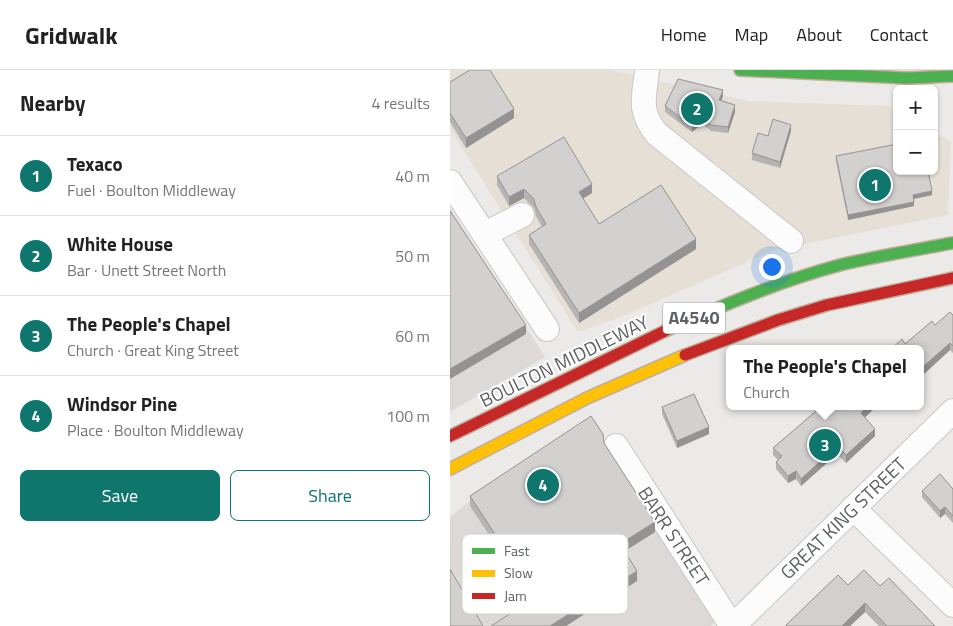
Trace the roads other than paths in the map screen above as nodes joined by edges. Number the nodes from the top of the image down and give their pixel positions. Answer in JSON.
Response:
{"nodes":[{"id":1,"x":647,"y":70,"type":"edge"},
{"id":2,"x":740,"y":70,"type":"edge"},
{"id":3,"x":953,"y":76,"type":"edge"},
{"id":4,"x":907,"y":78,"type":"junction"},
{"id":5,"x":926,"y":85,"type":"edge"},
{"id":6,"x":450,"y":182,"type":"edge"},
{"id":7,"x":522,"y":215,"type":"dead end"},
{"id":8,"x":485,"y":234,"type":"junction"},
{"id":9,"x":791,"y":241,"type":"dead end"},
{"id":10,"x":953,"y":242,"type":"edge"},
{"id":11,"x":953,"y":278,"type":"edge"},
{"id":12,"x":547,"y":329,"type":"dead end"},
{"id":13,"x":953,"y":410,"type":"edge"},
{"id":14,"x":450,"y":436,"type":"edge"},
{"id":15,"x":616,"y":446,"type":"dead end"},
{"id":16,"x":450,"y":469,"type":"edge"},
{"id":17,"x":853,"y":508,"type":"junction"},
{"id":18,"x":953,"y":605,"type":"edge"},
{"id":19,"x":732,"y":626,"type":"edge"}],
"edges":[{"from":1,"to":9,"type":"street"},
{"from":2,"to":4,"type":"highway"},
{"from":3,"to":4,"type":"highway"},
{"from":4,"to":5,"type":"highway"},
{"from":6,"to":8,"type":"street"},
{"from":7,"to":8,"type":"street"},
{"from":8,"to":12,"type":"street"},
{"from":10,"to":14,"type":"highway","name":"BOULTON MIDDLEWAY","number":"A4540"},
{"from":11,"to":16,"type":"highway","number":"A4540"},
{"from":13,"to":17,"type":"street","name":"GREAT KING STREET"},
{"from":15,"to":19,"type":"street","name":"BARR STREET"},
{"from":17,"to":18,"type":"street"},
{"from":17,"to":19,"type":"street","name":"GREAT KING STREET"}]}
